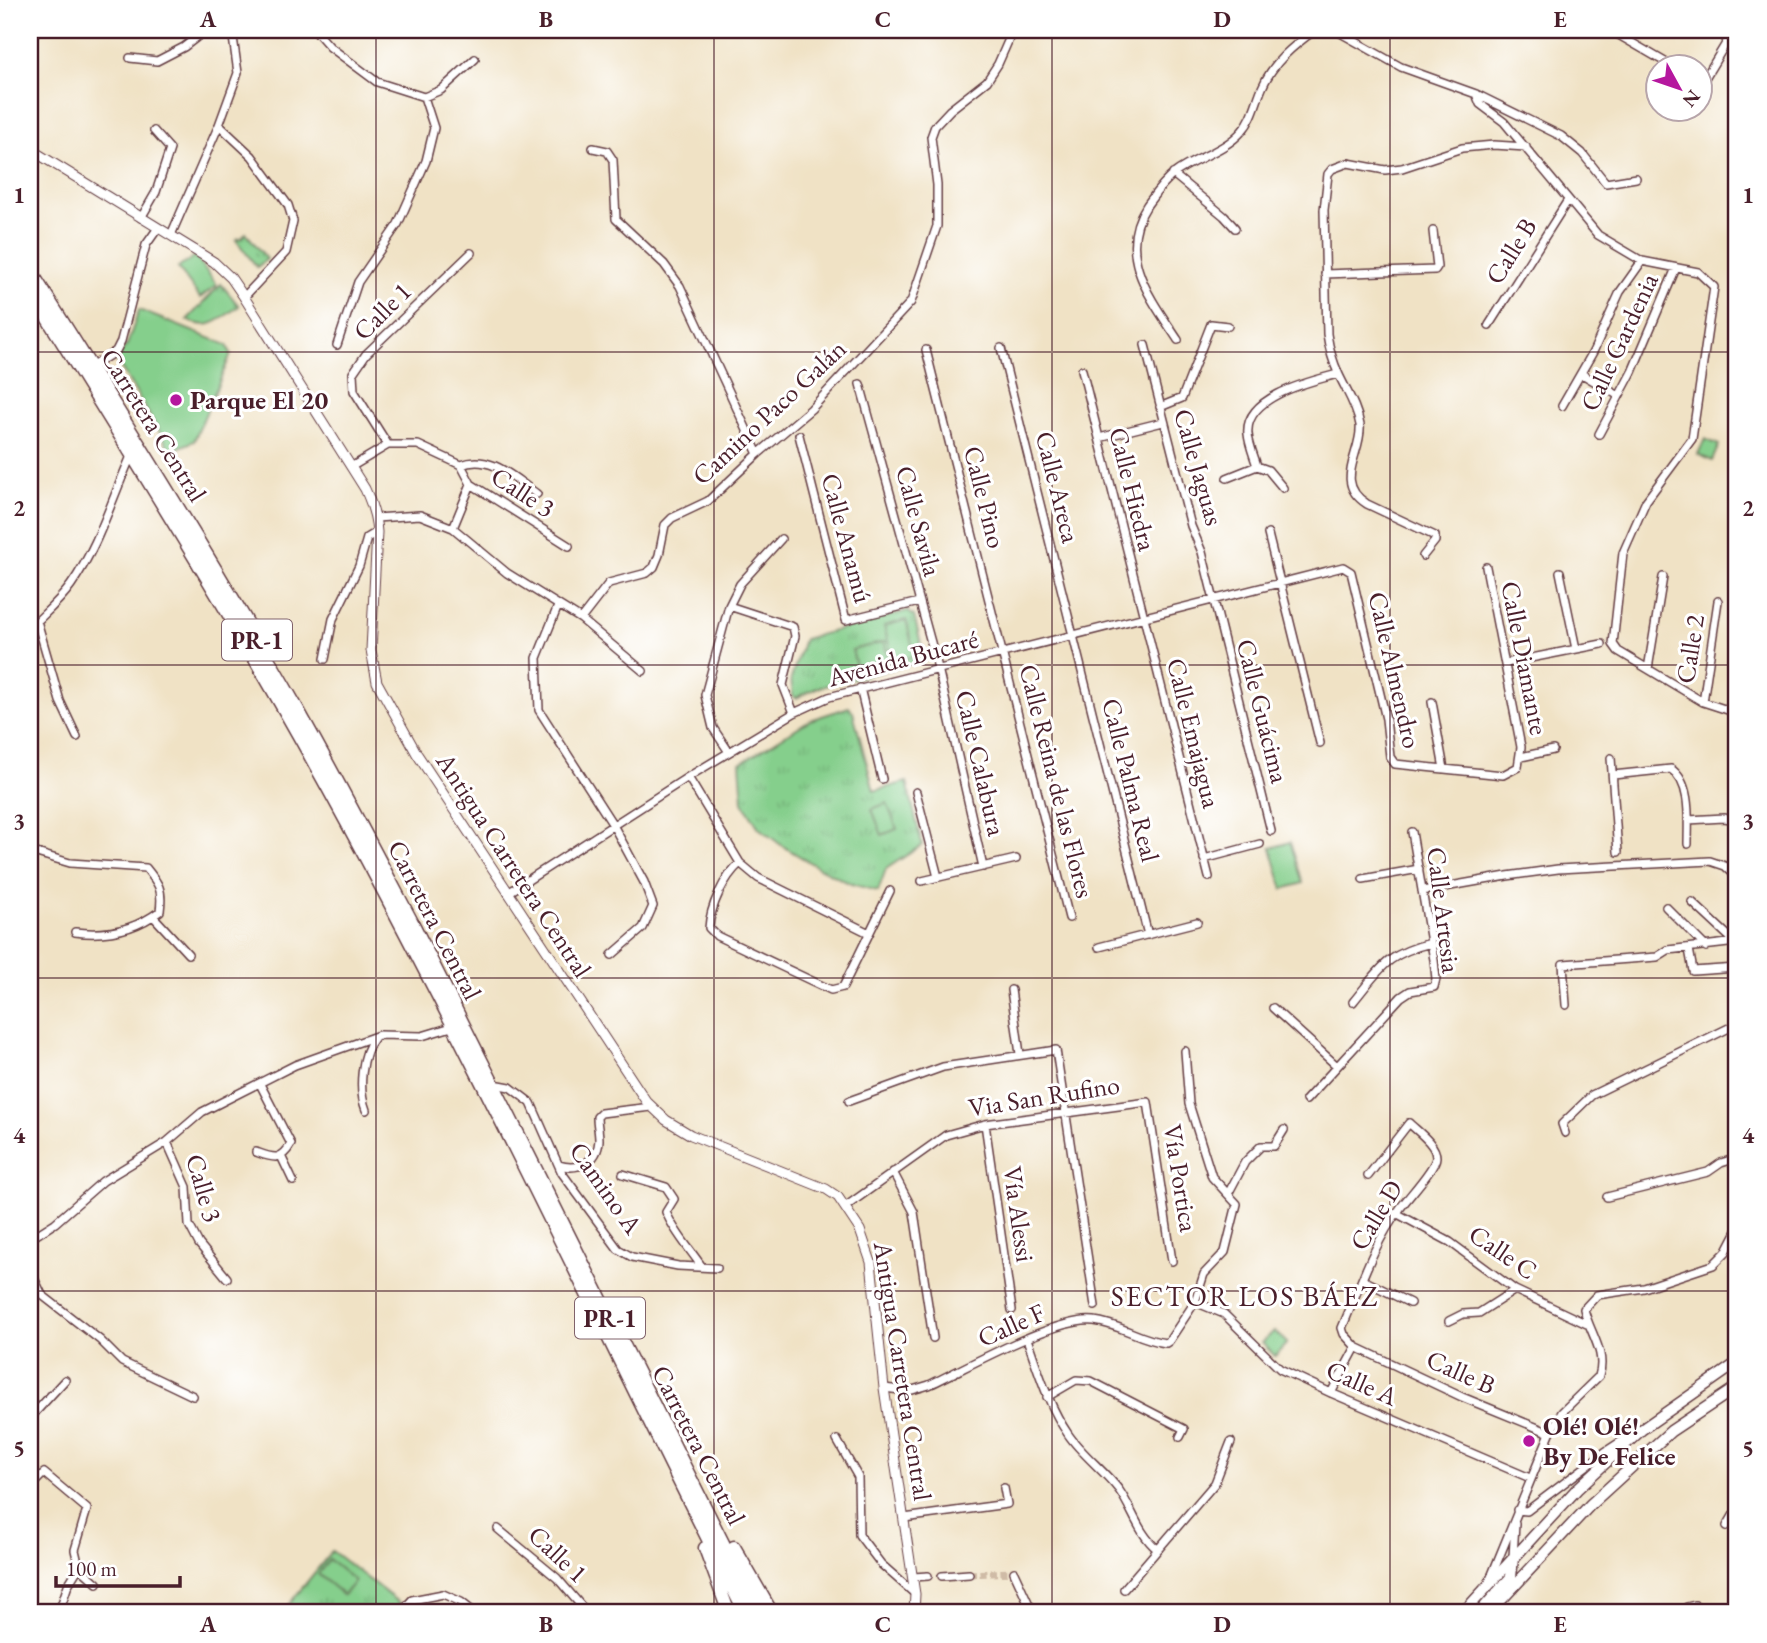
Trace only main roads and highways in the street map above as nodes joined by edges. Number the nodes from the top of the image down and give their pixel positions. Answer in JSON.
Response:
{"nodes":[{"id":1,"x":30,"y":270,"type":"edge"},
{"id":2,"x":30,"y":290,"type":"edge"},
{"id":3,"x":136,"y":450,"type":"junction"},
{"id":4,"x":457,"y":1025,"type":"junction"},
{"id":5,"x":1737,"y":1363,"type":"edge"},
{"id":6,"x":1737,"y":1387,"type":"edge"},
{"id":7,"x":706,"y":1508,"type":"junction"},
{"id":8,"x":698,"y":1520,"type":"junction"},
{"id":9,"x":1513,"y":1558,"type":"junction"},
{"id":10,"x":729,"y":1613,"type":"edge"},
{"id":11,"x":745,"y":1613,"type":"edge"},
{"id":12,"x":758,"y":1613,"type":"edge"},
{"id":13,"x":772,"y":1613,"type":"edge"},
{"id":14,"x":1463,"y":1613,"type":"edge"},
{"id":15,"x":1479,"y":1613,"type":"edge"},
{"id":16,"x":1489,"y":1613,"type":"edge"}],
"edges":[{"from":1,"to":3,"type":"highway","name":"Carretera Central","number":"PR-1"},
{"from":2,"to":3,"type":"highway","name":"Carretera Central","number":"PR-1"},
{"from":3,"to":4,"type":"highway","name":"Carretera Central","number":"PR-1"},
{"from":4,"to":7,"type":"highway","name":"Carretera Central","number":"PR-1"},
{"from":4,"to":8,"type":"highway","name":"Carretera Central","number":"PR-1"},
{"from":5,"to":9,"type":"main road"},
{"from":6,"to":16,"type":"main road"},
{"from":7,"to":12,"type":"highway","name":"Carretera Central","number":"PR-1"},
{"from":7,"to":13,"type":"highway"},
{"from":8,"to":10,"type":"highway"},
{"from":8,"to":11,"type":"highway","name":"Carretera Central","number":"PR-1"},
{"from":9,"to":14,"type":"main road"},
{"from":9,"to":15,"type":"main road"}]}
